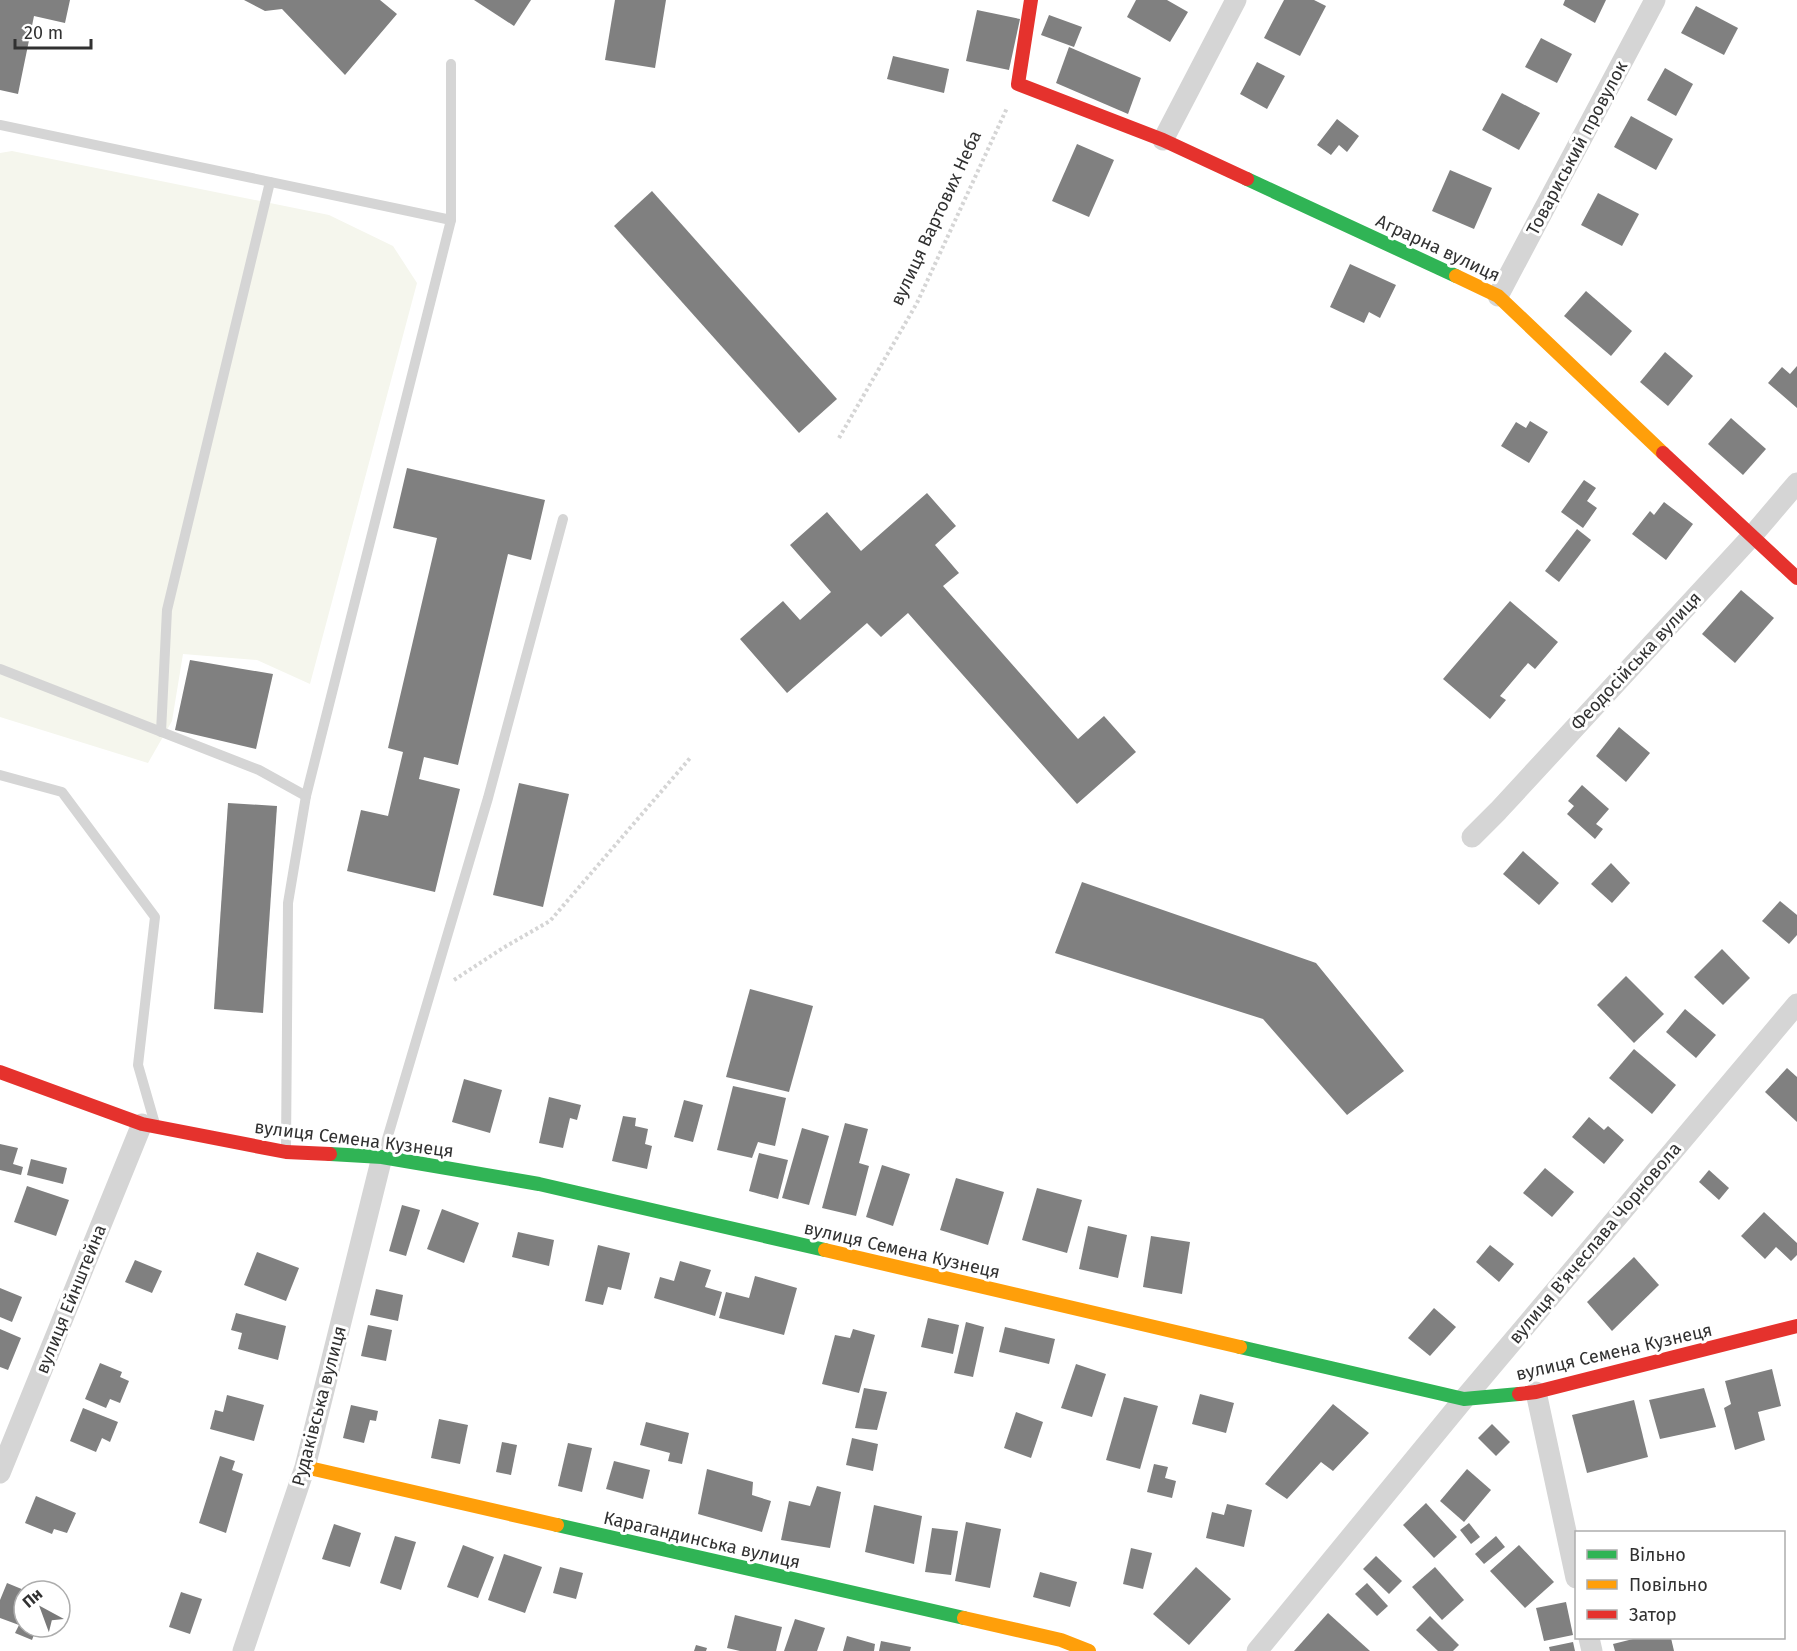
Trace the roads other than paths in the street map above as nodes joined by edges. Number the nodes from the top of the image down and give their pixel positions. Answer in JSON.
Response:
{"nodes":[{"id":1,"x":1031,"y":0,"type":"edge"},
{"id":2,"x":1236,"y":0,"type":"edge"},
{"id":3,"x":1655,"y":0,"type":"edge"},
{"id":4,"x":451,"y":64,"type":"dead end"},
{"id":5,"x":0,"y":126,"type":"edge"},
{"id":6,"x":1163,"y":140,"type":"junction"},
{"id":7,"x":270,"y":182,"type":"junction"},
{"id":8,"x":451,"y":220,"type":"junction"},
{"id":9,"x":1498,"y":296,"type":"junction"},
{"id":10,"x":1797,"y":483,"type":"edge"},
{"id":11,"x":563,"y":519,"type":"dead end"},
{"id":12,"x":1751,"y":537,"type":"junction"},
{"id":13,"x":1797,"y":578,"type":"edge"},
{"id":14,"x":0,"y":669,"type":"edge"},
{"id":15,"x":161,"y":732,"type":"junction"},
{"id":16,"x":0,"y":775,"type":"edge"},
{"id":17,"x":306,"y":796,"type":"junction"},
{"id":18,"x":1472,"y":837,"type":"dead end"},
{"id":19,"x":1797,"y":1004,"type":"edge"},
{"id":20,"x":0,"y":1072,"type":"edge"},
{"id":21,"x":149,"y":1125,"type":"junction"},
{"id":22,"x":286,"y":1152,"type":"junction"},
{"id":23,"x":382,"y":1157,"type":"junction"},
{"id":24,"x":1797,"y":1326,"type":"edge"},
{"id":25,"x":1536,"y":1392,"type":"junction"},
{"id":26,"x":1464,"y":1399,"type":"junction"},
{"id":27,"x":305,"y":1467,"type":"junction"},
{"id":28,"x":0,"y":1473,"type":"edge"},
{"id":29,"x":1575,"y":1573,"type":"edge"},
{"id":30,"x":243,"y":1651,"type":"edge"},
{"id":31,"x":1089,"y":1651,"type":"edge"},
{"id":32,"x":1257,"y":1651,"type":"edge"}],
"edges":[{"from":1,"to":6,"type":"street","name":"Аграрна вулиця"},
{"from":2,"to":6,"type":"street"},
{"from":3,"to":9,"type":"street","name":"Товариський провулок"},
{"from":4,"to":8,"type":"lane"},
{"from":5,"to":7,"type":"lane"},
{"from":6,"to":9,"type":"street","name":"Аграрна вулиця"},
{"from":7,"to":8,"type":"lane"},
{"from":7,"to":15,"type":"lane"},
{"from":8,"to":17,"type":"lane"},
{"from":9,"to":12,"type":"street","name":"Аграрна вулиця"},
{"from":10,"to":12,"type":"street","name":"Феодосійська вулиця"},
{"from":11,"to":23,"type":"lane"},
{"from":12,"to":13,"type":"street","name":"Аграрна вулиця"},
{"from":12,"to":18,"type":"street","name":"Феодосійська вулиця"},
{"from":14,"to":15,"type":"lane"},
{"from":15,"to":17,"type":"lane"},
{"from":16,"to":21,"type":"lane"},
{"from":17,"to":22,"type":"lane"},
{"from":19,"to":26,"type":"street","name":"вулиця В'ячеслава Чорновола"},
{"from":20,"to":21,"type":"street","name":"вулиця Семена Кузнеця"},
{"from":21,"to":22,"type":"street","name":"вулиця Семена Кузнеця"},
{"from":21,"to":28,"type":"street","name":"вулиця Ейнштейна"},
{"from":22,"to":23,"type":"street","name":"вулиця Семена Кузнеця"},
{"from":23,"to":26,"type":"street","name":"вулиця Семена Кузнеця"},
{"from":23,"to":27,"type":"street","name":"Рудаківська вулиця"},
{"from":24,"to":25,"type":"street","name":"вулиця Семена Кузнеця"},
{"from":25,"to":26,"type":"street","name":"вулиця Семена Кузнеця"},
{"from":25,"to":29,"type":"street"},
{"from":26,"to":32,"type":"street","name":"вулиця В'ячеслава Чорновола"},
{"from":27,"to":30,"type":"street","name":"Рудаківська вулиця"},
{"from":27,"to":31,"type":"street","name":"Карагандинська вулиця"}]}
